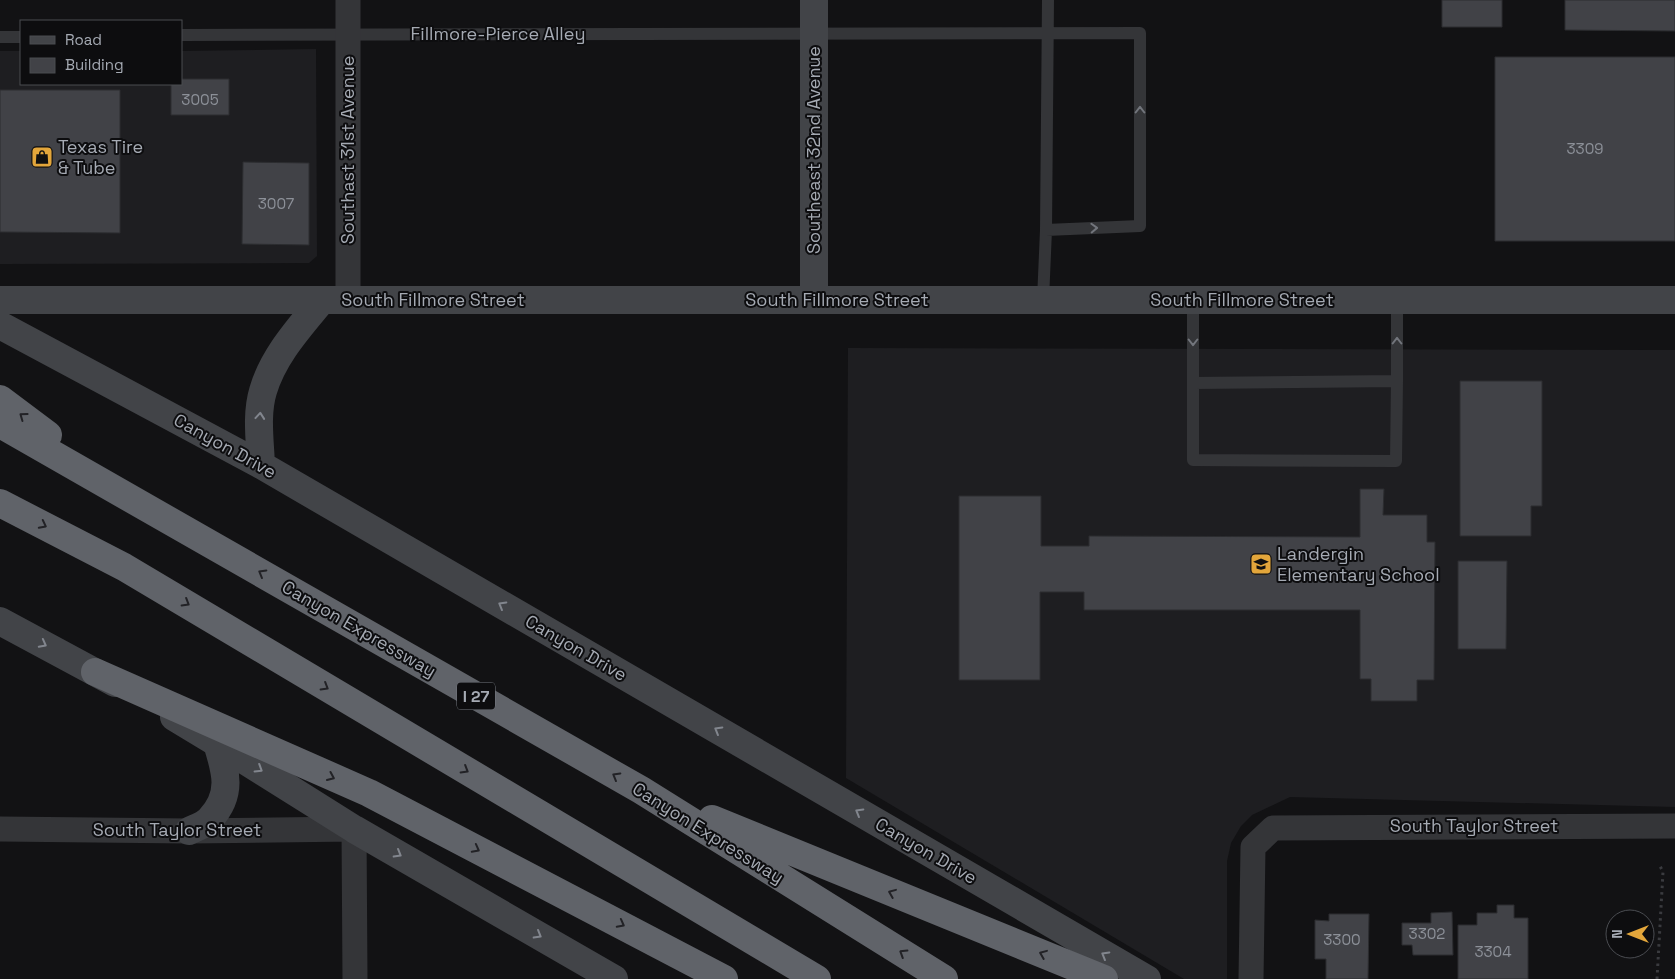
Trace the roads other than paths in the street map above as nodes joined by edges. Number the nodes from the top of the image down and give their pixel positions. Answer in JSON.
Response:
{"nodes":[{"id":1,"x":348,"y":0,"type":"edge"},
{"id":2,"x":814,"y":0,"type":"edge"},
{"id":3,"x":1048,"y":0,"type":"edge"},
{"id":4,"x":348,"y":33,"type":"junction"},
{"id":5,"x":1047,"y":34,"type":"junction"},
{"id":6,"x":182,"y":35,"type":"edge"},
{"id":7,"x":814,"y":35,"type":"junction"},
{"id":8,"x":20,"y":36,"type":"edge"},
{"id":9,"x":0,"y":37,"type":"edge"},
{"id":10,"x":1046,"y":230,"type":"junction"},
{"id":11,"x":0,"y":300,"type":"edge"},
{"id":12,"x":335,"y":300,"type":"junction"},
{"id":13,"x":814,"y":300,"type":"junction"},
{"id":14,"x":1043,"y":300,"type":"junction"},
{"id":15,"x":1193,"y":300,"type":"junction"},
{"id":16,"x":1397,"y":300,"type":"junction"},
{"id":17,"x":1675,"y":300,"type":"edge"},
{"id":18,"x":0,"y":324,"type":"edge"},
{"id":19,"x":1397,"y":380,"type":"junction"},
{"id":20,"x":1193,"y":383,"type":"junction"},
{"id":21,"x":0,"y":399,"type":"edge"},
{"id":22,"x":0,"y":424,"type":"edge"},
{"id":23,"x":261,"y":465,"type":"junction"},
{"id":24,"x":0,"y":503,"type":"edge"},
{"id":25,"x":146,"y":507,"type":"junction"},
{"id":26,"x":0,"y":620,"type":"edge"},
{"id":27,"x":95,"y":672,"type":"junction"},
{"id":28,"x":217,"y":743,"type":"junction"},
{"id":29,"x":641,"y":790,"type":"junction"},
{"id":30,"x":1675,"y":826,"type":"edge"},
{"id":31,"x":0,"y":829,"type":"edge"},
{"id":32,"x":354,"y":829,"type":"junction"},
{"id":33,"x":189,"y":831,"type":"junction"},
{"id":34,"x":355,"y":979,"type":"edge"},
{"id":35,"x":614,"y":979,"type":"edge"},
{"id":36,"x":724,"y":979,"type":"edge"},
{"id":37,"x":817,"y":979,"type":"edge"},
{"id":38,"x":944,"y":979,"type":"edge"},
{"id":39,"x":1104,"y":979,"type":"edge"},
{"id":40,"x":1147,"y":979,"type":"edge"},
{"id":41,"x":1251,"y":979,"type":"edge"}],
"edges":[{"from":1,"to":4,"type":"street","name":"Southast 31st Avenue"},
{"from":2,"to":7,"type":"main road","name":"Southeast 32nd Avenue"},
{"from":3,"to":5,"type":"lane"},
{"from":4,"to":6,"type":"lane","name":"Fillmore-Pierce Alley"},
{"from":4,"to":7,"type":"lane","name":"Fillmore-Pierce Alley"},
{"from":4,"to":12,"type":"street","name":"Southast 31st Avenue"},
{"from":5,"to":7,"type":"lane","name":"Fillmore-Pierce Alley"},
{"from":5,"to":10,"type":"lane"},
{"from":10,"to":5,"type":"lane","name":"Fillmore-Pierce Alley","one_way":true},
{"from":7,"to":13,"type":"main road","name":"Southeast 32nd Avenue"},
{"from":8,"to":9,"type":"lane"},
{"from":10,"to":14,"type":"lane"},
{"from":11,"to":12,"type":"main road","name":"South Fillmore Street"},
{"from":12,"to":13,"type":"main road","name":"South Fillmore Street"},
{"from":23,"to":12,"type":"main road","one_way":true},
{"from":13,"to":14,"type":"main road","name":"South Fillmore Street"},
{"from":14,"to":15,"type":"main road","name":"South Fillmore Street"},
{"from":15,"to":16,"type":"main road","name":"South Fillmore Street"},
{"from":15,"to":20,"type":"lane","one_way":true},
{"from":16,"to":17,"type":"main road","name":"South Fillmore Street"},
{"from":19,"to":16,"type":"lane","one_way":true},
{"from":18,"to":23,"type":"main road","name":"Canyon Drive"},
{"from":19,"to":20,"type":"lane"},
{"from":19,"to":20,"type":"lane"},
{"from":25,"to":21,"type":"highway","one_way":true},
{"from":22,"to":25,"type":"highway","name":"Canyon Expressway","number":"I 27"},
{"from":40,"to":23,"type":"main road","name":"Canyon Drive","one_way":true},
{"from":24,"to":37,"type":"highway","one_way":true},
{"from":29,"to":25,"type":"highway","name":"Canyon Expressway","number":"I 27","one_way":true},
{"from":26,"to":27,"type":"main road","one_way":true},
{"from":27,"to":28,"type":"main road"},
{"from":27,"to":36,"type":"highway","one_way":true},
{"from":28,"to":32,"type":"main road","one_way":true},
{"from":28,"to":33,"type":"main road"},
{"from":38,"to":29,"type":"highway","name":"Canyon Expressway","number":"I 27","one_way":true},
{"from":39,"to":29,"type":"highway","one_way":true},
{"from":30,"to":41,"type":"street","name":"South Taylor Street"},
{"from":31,"to":33,"type":"street","name":"South Taylor Street"},
{"from":32,"to":33,"type":"street","name":"South Taylor Street"},
{"from":32,"to":34,"type":"street"},
{"from":32,"to":35,"type":"main road","one_way":true}]}
